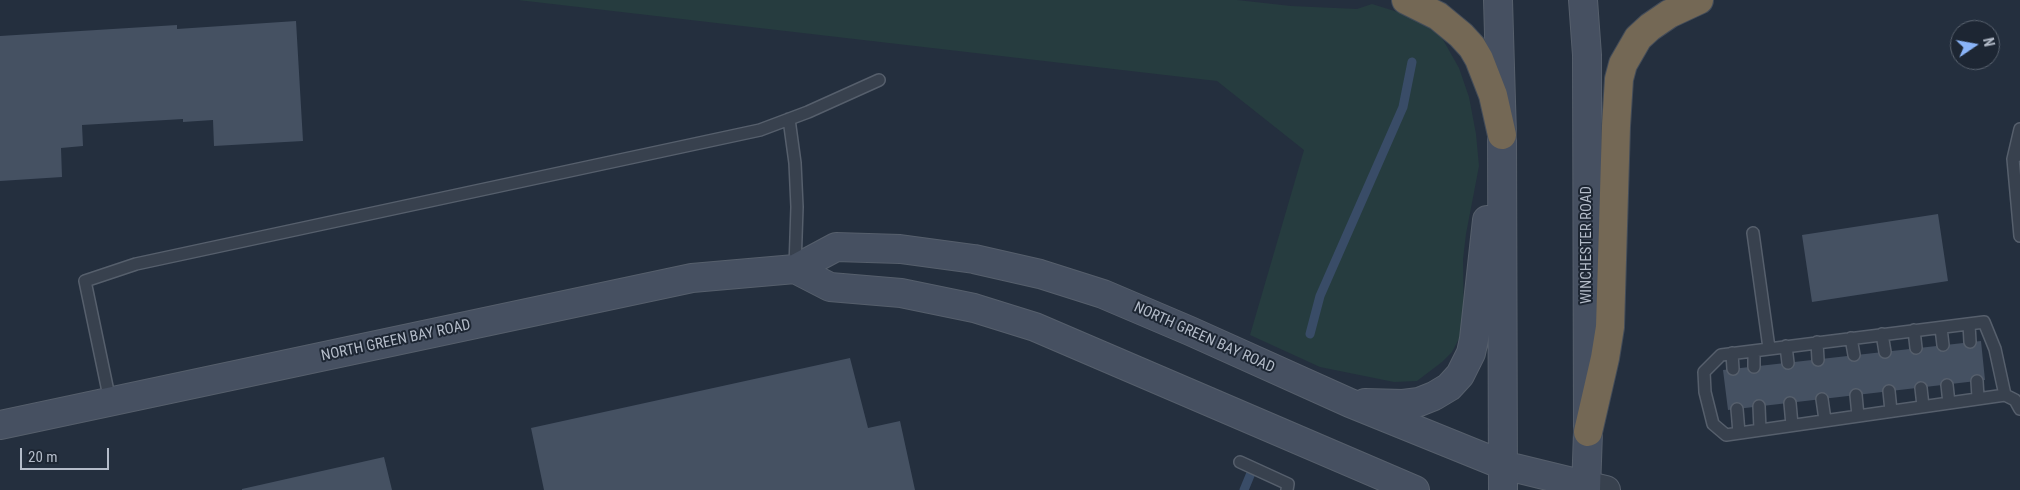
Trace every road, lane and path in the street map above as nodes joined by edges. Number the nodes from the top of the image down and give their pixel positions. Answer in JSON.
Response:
{"nodes":[{"id":1,"x":1406,"y":0,"type":"edge"},
{"id":2,"x":1498,"y":0,"type":"edge"},
{"id":3,"x":1583,"y":0,"type":"edge"},
{"id":4,"x":1699,"y":0,"type":"edge"},
{"id":5,"x":879,"y":80,"type":"dead end"},
{"id":6,"x":789,"y":119,"type":"junction"},
{"id":7,"x":2020,"y":130,"type":"edge"},
{"id":8,"x":1502,"y":145,"type":"junction"},
{"id":9,"x":2017,"y":156,"type":"edge"},
{"id":10,"x":1753,"y":233,"type":"dead end"},
{"id":11,"x":2020,"y":236,"type":"edge"},
{"id":12,"x":795,"y":269,"type":"junction"},
{"id":13,"x":1969,"y":324,"type":"junction"},
{"id":14,"x":1940,"y":328,"type":"junction"},
{"id":15,"x":1914,"y":330,"type":"junction"},
{"id":16,"x":1882,"y":334,"type":"junction"},
{"id":17,"x":1851,"y":338,"type":"junction"},
{"id":18,"x":1817,"y":342,"type":"junction"},
{"id":19,"x":1970,"y":342,"type":"dead end"},
{"id":20,"x":1943,"y":345,"type":"dead end"},
{"id":21,"x":1786,"y":346,"type":"junction"},
{"id":22,"x":1769,"y":348,"type":"junction"},
{"id":23,"x":1916,"y":348,"type":"dead end"},
{"id":24,"x":1754,"y":350,"type":"junction"},
{"id":25,"x":1885,"y":352,"type":"dead end"},
{"id":26,"x":1732,"y":353,"type":"junction"},
{"id":27,"x":1854,"y":355,"type":"dead end"},
{"id":28,"x":1818,"y":360,"type":"dead end"},
{"id":29,"x":1788,"y":363,"type":"dead end"},
{"id":30,"x":1754,"y":367,"type":"dead end"},
{"id":31,"x":1734,"y":369,"type":"dead end"},
{"id":32,"x":1977,"y":381,"type":"dead end"},
{"id":33,"x":1947,"y":385,"type":"dead end"},
{"id":34,"x":1921,"y":388,"type":"dead end"},
{"id":35,"x":1889,"y":391,"type":"dead end"},
{"id":36,"x":1856,"y":395,"type":"dead end"},
{"id":37,"x":2005,"y":395,"type":"junction"},
{"id":38,"x":1978,"y":398,"type":"junction"},
{"id":39,"x":1822,"y":399,"type":"dead end"},
{"id":40,"x":110,"y":401,"type":"junction"},
{"id":41,"x":1350,"y":403,"type":"junction"},
{"id":42,"x":1790,"y":403,"type":"dead end"},
{"id":43,"x":1949,"y":403,"type":"junction"},
{"id":44,"x":1759,"y":406,"type":"dead end"},
{"id":45,"x":1923,"y":406,"type":"junction"},
{"id":46,"x":2020,"y":408,"type":"edge"},
{"id":47,"x":1737,"y":409,"type":"dead end"},
{"id":48,"x":1891,"y":411,"type":"junction"},
{"id":49,"x":1858,"y":416,"type":"junction"},
{"id":50,"x":1824,"y":420,"type":"junction"},
{"id":51,"x":0,"y":425,"type":"edge"},
{"id":52,"x":1792,"y":425,"type":"junction"},
{"id":53,"x":1760,"y":430,"type":"junction"},
{"id":54,"x":1588,"y":432,"type":"junction"},
{"id":55,"x":1739,"y":433,"type":"junction"},
{"id":56,"x":1240,"y":462,"type":"dead end"},
{"id":57,"x":1503,"y":478,"type":"edge"},
{"id":58,"x":1592,"y":488,"type":"edge"},
{"id":59,"x":1287,"y":490,"type":"edge"},
{"id":60,"x":1415,"y":490,"type":"edge"}],
"edges":[{"from":1,"to":8,"type":"highway"},
{"from":2,"to":8,"type":"main road"},
{"from":3,"to":54,"type":"main road","name":"WINCHESTER ROAD"},
{"from":4,"to":54,"type":"highway"},
{"from":5,"to":6,"type":"lane"},
{"from":6,"to":12,"type":"lane"},
{"from":6,"to":40,"type":"lane"},
{"from":7,"to":9,"type":"lane"},
{"from":8,"to":41,"type":"main road"},
{"from":8,"to":57,"type":"main road"},
{"from":9,"to":11,"type":"lane"},
{"from":10,"to":22,"type":"lane"},
{"from":12,"to":40,"type":"main road","name":"NORTH GREEN BAY ROAD"},
{"from":12,"to":41,"type":"main road","name":"NORTH GREEN BAY ROAD"},
{"from":12,"to":60,"type":"main road"},
{"from":13,"to":14,"type":"lane"},
{"from":13,"to":19,"type":"lane"},
{"from":13,"to":37,"type":"lane"},
{"from":14,"to":15,"type":"lane"},
{"from":14,"to":20,"type":"lane"},
{"from":15,"to":16,"type":"lane"},
{"from":15,"to":23,"type":"lane"},
{"from":16,"to":17,"type":"lane"},
{"from":16,"to":25,"type":"lane"},
{"from":17,"to":18,"type":"lane"},
{"from":17,"to":27,"type":"lane"},
{"from":18,"to":21,"type":"lane"},
{"from":18,"to":28,"type":"lane"},
{"from":21,"to":22,"type":"lane"},
{"from":21,"to":29,"type":"lane"},
{"from":22,"to":24,"type":"lane"},
{"from":24,"to":26,"type":"lane"},
{"from":24,"to":30,"type":"lane"},
{"from":26,"to":31,"type":"lane"},
{"from":26,"to":55,"type":"lane"},
{"from":32,"to":38,"type":"lane"},
{"from":33,"to":43,"type":"lane"},
{"from":34,"to":45,"type":"lane"},
{"from":35,"to":48,"type":"lane"},
{"from":36,"to":49,"type":"lane"},
{"from":37,"to":38,"type":"lane"},
{"from":37,"to":46,"type":"lane"},
{"from":38,"to":43,"type":"lane"},
{"from":39,"to":50,"type":"lane"},
{"from":40,"to":51,"type":"main road","name":"NORTH GREEN BAY ROAD"},
{"from":41,"to":57,"type":"main road","name":"NORTH GREEN BAY ROAD"},
{"from":42,"to":52,"type":"lane"},
{"from":43,"to":45,"type":"lane"},
{"from":44,"to":53,"type":"lane"},
{"from":45,"to":48,"type":"lane"},
{"from":47,"to":55,"type":"lane"},
{"from":48,"to":49,"type":"lane"},
{"from":49,"to":50,"type":"lane"},
{"from":50,"to":52,"type":"lane"},
{"from":52,"to":53,"type":"lane"},
{"from":53,"to":55,"type":"lane"},
{"from":54,"to":58,"type":"main road","name":"WINCHESTER ROAD"},
{"from":56,"to":59,"type":"lane"},
{"from":57,"to":58,"type":"main road","name":"NORTH GREEN BAY ROAD"}]}
